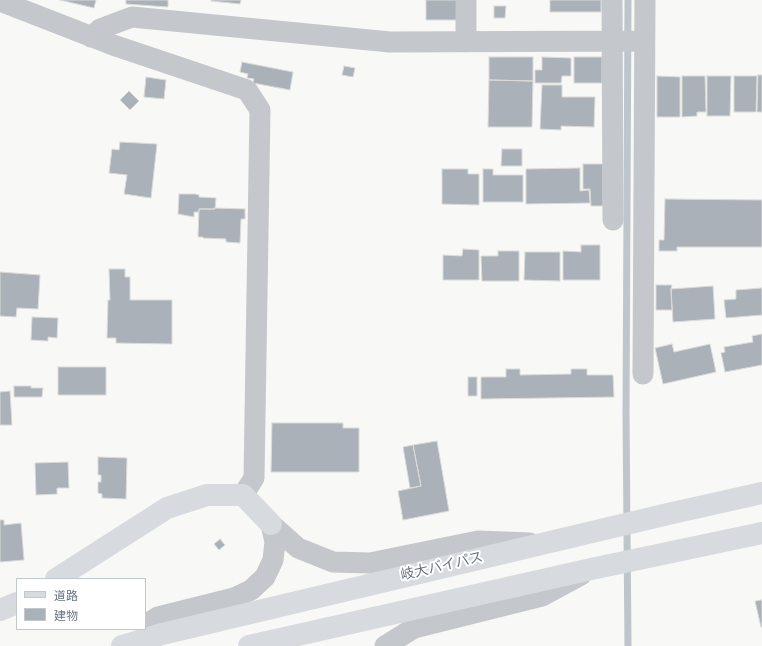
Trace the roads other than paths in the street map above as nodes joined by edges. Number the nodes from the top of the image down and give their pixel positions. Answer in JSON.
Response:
{"nodes":[{"id":1,"x":466,"y":0,"type":"edge"},
{"id":2,"x":612,"y":0,"type":"edge"},
{"id":3,"x":644,"y":0,"type":"edge"},
{"id":4,"x":0,"y":1,"type":"edge"},
{"id":5,"x":91,"y":37,"type":"junction"},
{"id":6,"x":612,"y":41,"type":"junction"},
{"id":7,"x":644,"y":41,"type":"junction"},
{"id":8,"x":466,"y":42,"type":"junction"},
{"id":9,"x":613,"y":220,"type":"dead end"},
{"id":10,"x":643,"y":374,"type":"dead end"},
{"id":11,"x":762,"y":493,"type":"edge"},
{"id":12,"x":243,"y":495,"type":"junction"},
{"id":13,"x":271,"y":524,"type":"junction"},
{"id":14,"x":762,"y":533,"type":"edge"},
{"id":15,"x":542,"y":544,"type":"junction"},
{"id":16,"x":596,"y":568,"type":"junction"},
{"id":17,"x":58,"y":578,"type":"edge"},
{"id":18,"x":16,"y":603,"type":"edge"},
{"id":19,"x":0,"y":610,"type":"edge"},
{"id":20,"x":146,"y":624,"type":"edge"},
{"id":21,"x":136,"y":630,"type":"edge"},
{"id":22,"x":109,"y":646,"type":"edge"},
{"id":23,"x":122,"y":646,"type":"edge"},
{"id":24,"x":249,"y":646,"type":"edge"},
{"id":25,"x":385,"y":646,"type":"edge"}],
"edges":[{"from":1,"to":8,"type":"street"},
{"from":2,"to":6,"type":"street"},
{"from":3,"to":7,"type":"street"},
{"from":4,"to":5,"type":"street"},
{"from":5,"to":8,"type":"street"},
{"from":5,"to":12,"type":"street"},
{"from":6,"to":7,"type":"street"},
{"from":6,"to":8,"type":"street"},
{"from":6,"to":9,"type":"street"},
{"from":7,"to":10,"type":"street"},
{"from":11,"to":15,"type":"main road","name":"岐大バイパス"},
{"from":12,"to":13,"type":"main road"},
{"from":12,"to":17,"type":"main road"},
{"from":13,"to":15,"type":"street"},
{"from":13,"to":20,"type":"street"},
{"from":14,"to":16,"type":"main road"},
{"from":15,"to":23,"type":"main road","name":"岐大バイパス"},
{"from":16,"to":24,"type":"main road"},
{"from":16,"to":25,"type":"street"},
{"from":18,"to":19,"type":"main road"},
{"from":21,"to":22,"type":"street"}]}
